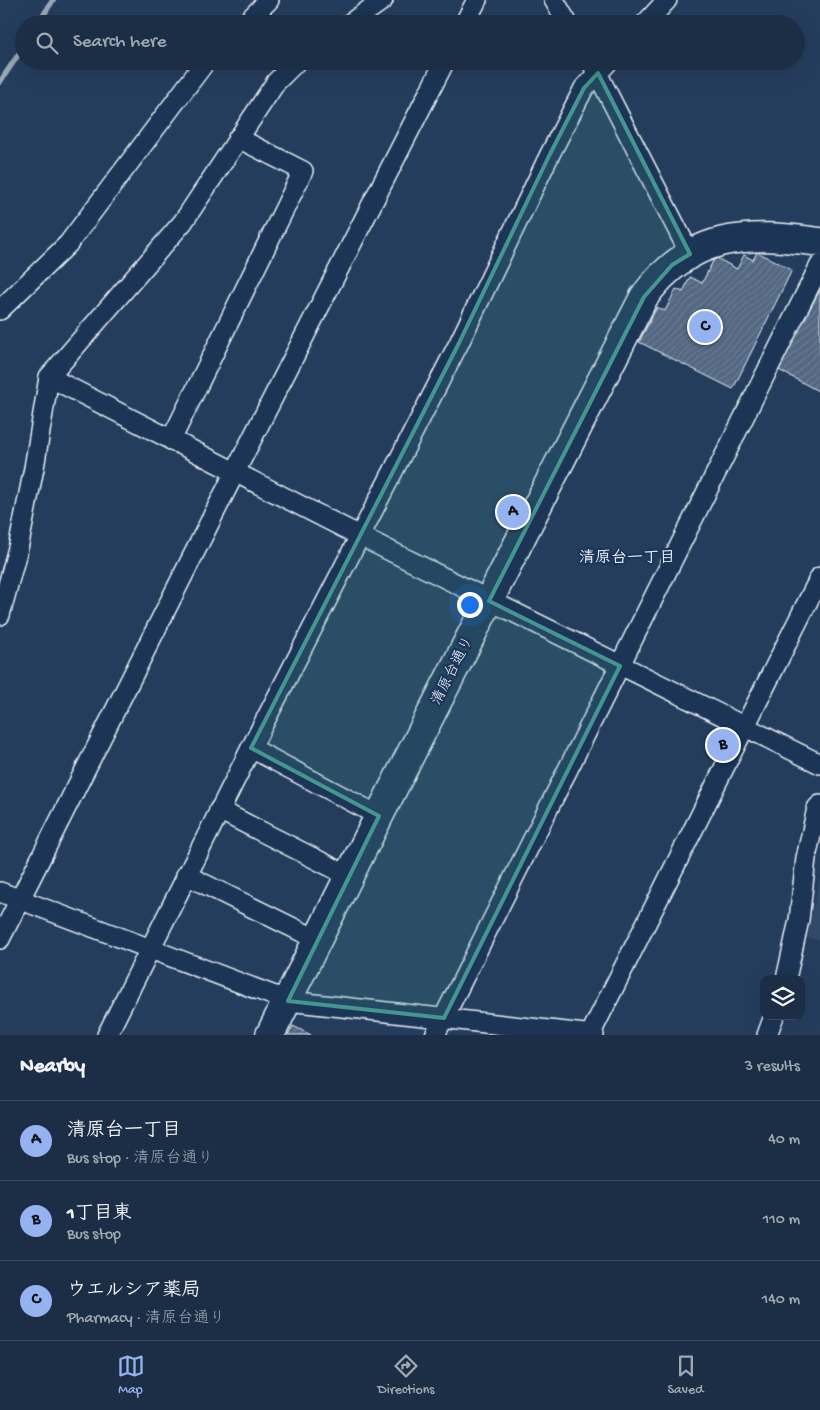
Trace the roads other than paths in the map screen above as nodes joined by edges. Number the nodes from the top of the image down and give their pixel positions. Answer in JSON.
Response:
{"nodes":[{"id":1,"x":269,"y":0,"type":"edge"},
{"id":2,"x":383,"y":0,"type":"edge"},
{"id":3,"x":477,"y":0,"type":"edge"},
{"id":4,"x":554,"y":0,"type":"edge"},
{"id":5,"x":668,"y":0,"type":"edge"},
{"id":6,"x":254,"y":15,"type":"edge"},
{"id":7,"x":362,"y":15,"type":"edge"},
{"id":8,"x":469,"y":15,"type":"edge"},
{"id":9,"x":563,"y":15,"type":"edge"},
{"id":10,"x":654,"y":15,"type":"edge"},
{"id":11,"x":199,"y":70,"type":"edge"},
{"id":12,"x":288,"y":70,"type":"edge"},
{"id":13,"x":440,"y":70,"type":"edge"},
{"id":14,"x":596,"y":70,"type":"edge"},
{"id":15,"x":601,"y":70,"type":"edge"},
{"id":16,"x":238,"y":138,"type":"junction"},
{"id":17,"x":820,"y":242,"type":"edge"},
{"id":18,"x":690,"y":254,"type":"junction"},
{"id":19,"x":820,"y":265,"type":"edge"},
{"id":20,"x":0,"y":310,"type":"edge"},
{"id":21,"x":48,"y":377,"type":"junction"},
{"id":22,"x":171,"y":440,"type":"junction"},
{"id":23,"x":235,"y":472,"type":"junction"},
{"id":24,"x":360,"y":536,"type":"junction"},
{"id":25,"x":820,"y":577,"type":"edge"},
{"id":26,"x":489,"y":601,"type":"junction"},
{"id":27,"x":0,"y":615,"type":"edge"},
{"id":28,"x":620,"y":666,"type":"junction"},
{"id":29,"x":745,"y":727,"type":"junction"},
{"id":30,"x":251,"y":748,"type":"junction"},
{"id":31,"x":820,"y":764,"type":"edge"},
{"id":32,"x":820,"y":805,"type":"edge"},
{"id":33,"x":219,"y":810,"type":"junction"},
{"id":34,"x":380,"y":816,"type":"junction"},
{"id":35,"x":186,"y":875,"type":"junction"},
{"id":36,"x":350,"y":876,"type":"junction"},
{"id":37,"x":0,"y":892,"type":"edge"},
{"id":38,"x":20,"y":899,"type":"junction"},
{"id":39,"x":0,"y":939,"type":"edge"},
{"id":40,"x":318,"y":940,"type":"junction"},
{"id":41,"x":149,"y":948,"type":"junction"},
{"id":42,"x":787,"y":975,"type":"edge"},
{"id":43,"x":288,"y":1001,"type":"junction"},
{"id":44,"x":444,"y":1018,"type":"junction"},
{"id":45,"x":773,"y":1020,"type":"edge"},
{"id":46,"x":107,"y":1035,"type":"edge"},
{"id":47,"x":270,"y":1035,"type":"edge"},
{"id":48,"x":435,"y":1035,"type":"edge"},
{"id":49,"x":592,"y":1035,"type":"edge"},
{"id":50,"x":767,"y":1035,"type":"edge"}],
"edges":[{"from":1,"to":6,"type":"street"},
{"from":2,"to":7,"type":"street"},
{"from":3,"to":8,"type":"street"},
{"from":4,"to":9,"type":"street"},
{"from":5,"to":10,"type":"street"},
{"from":11,"to":20,"type":"street"},
{"from":12,"to":16,"type":"street"},
{"from":13,"to":23,"type":"street"},
{"from":14,"to":24,"type":"street"},
{"from":15,"to":18,"type":"street"},
{"from":16,"to":21,"type":"street"},
{"from":16,"to":22,"type":"street"},
{"from":17,"to":18,"type":"street","name":"清原台通り"},
{"from":18,"to":26,"type":"street","name":"清原台通り"},
{"from":19,"to":28,"type":"street"},
{"from":21,"to":22,"type":"street"},
{"from":21,"to":27,"type":"street"},
{"from":22,"to":23,"type":"street"},
{"from":23,"to":24,"type":"street"},
{"from":23,"to":38,"type":"street"},
{"from":24,"to":26,"type":"street"},
{"from":24,"to":30,"type":"street"},
{"from":25,"to":29,"type":"street"},
{"from":26,"to":28,"type":"street"},
{"from":26,"to":34,"type":"street","name":"清原台通り"},
{"from":28,"to":29,"type":"street"},
{"from":28,"to":44,"type":"street"},
{"from":29,"to":31,"type":"street"},
{"from":29,"to":49,"type":"street"},
{"from":30,"to":33,"type":"street"},
{"from":30,"to":34,"type":"street"},
{"from":32,"to":42,"type":"street"},
{"from":33,"to":35,"type":"street"},
{"from":33,"to":36,"type":"street"},
{"from":34,"to":36,"type":"street","name":"清原台通り"},
{"from":35,"to":40,"type":"street"},
{"from":35,"to":41,"type":"street"},
{"from":36,"to":40,"type":"street","name":"清原台通り"},
{"from":37,"to":38,"type":"street"},
{"from":38,"to":39,"type":"street"},
{"from":38,"to":41,"type":"street"},
{"from":40,"to":43,"type":"street","name":"清原台通り"},
{"from":41,"to":43,"type":"street"},
{"from":41,"to":46,"type":"street"},
{"from":43,"to":44,"type":"street"},
{"from":43,"to":47,"type":"street","name":"清原台通り"},
{"from":44,"to":48,"type":"street"},
{"from":44,"to":49,"type":"street"},
{"from":45,"to":50,"type":"street"}]}
